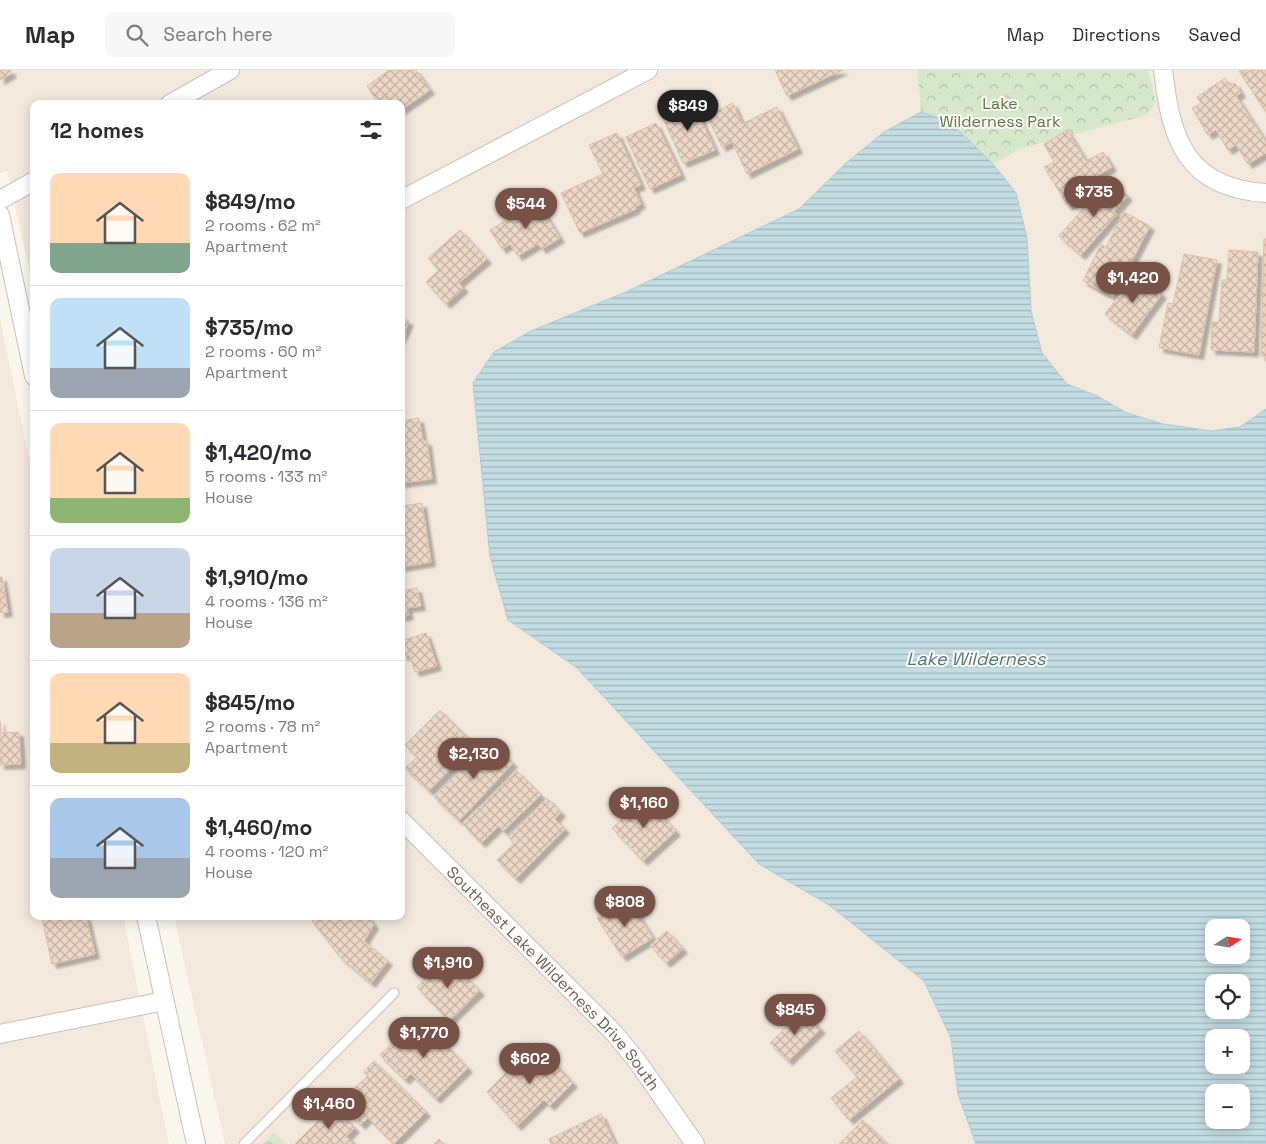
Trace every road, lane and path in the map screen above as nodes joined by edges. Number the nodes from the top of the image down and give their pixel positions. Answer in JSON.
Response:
{"nodes":[{"id":1,"x":230,"y":70,"type":"edge"},
{"id":2,"x":648,"y":70,"type":"edge"},
{"id":3,"x":1163,"y":70,"type":"edge"},
{"id":4,"x":177,"y":100,"type":"edge"},
{"id":5,"x":30,"y":182,"type":"edge"},
{"id":6,"x":1266,"y":193,"type":"edge"},
{"id":7,"x":405,"y":198,"type":"edge"},
{"id":8,"x":0,"y":200,"type":"edge"},
{"id":9,"x":0,"y":215,"type":"edge"},
{"id":10,"x":30,"y":357,"type":"edge"},
{"id":11,"x":405,"y":824,"type":"edge"},
{"id":12,"x":147,"y":920,"type":"edge"},
{"id":13,"x":394,"y":994,"type":"dead end"},
{"id":14,"x":164,"y":1001,"type":"junction"},
{"id":15,"x":0,"y":1034,"type":"edge"},
{"id":16,"x":196,"y":1144,"type":"edge"},
{"id":17,"x":244,"y":1144,"type":"edge"},
{"id":18,"x":694,"y":1144,"type":"edge"}],
"edges":[{"from":1,"to":4,"type":"street"},
{"from":2,"to":7,"type":"street"},
{"from":3,"to":6,"type":"street"},
{"from":5,"to":8,"type":"street"},
{"from":9,"to":10,"type":"street"},
{"from":11,"to":18,"type":"street","name":"Southeast Lake Wilderness Drive South"},
{"from":12,"to":14,"type":"street"},
{"from":13,"to":17,"type":"lane"},
{"from":14,"to":15,"type":"street"},
{"from":14,"to":16,"type":"street"}]}
